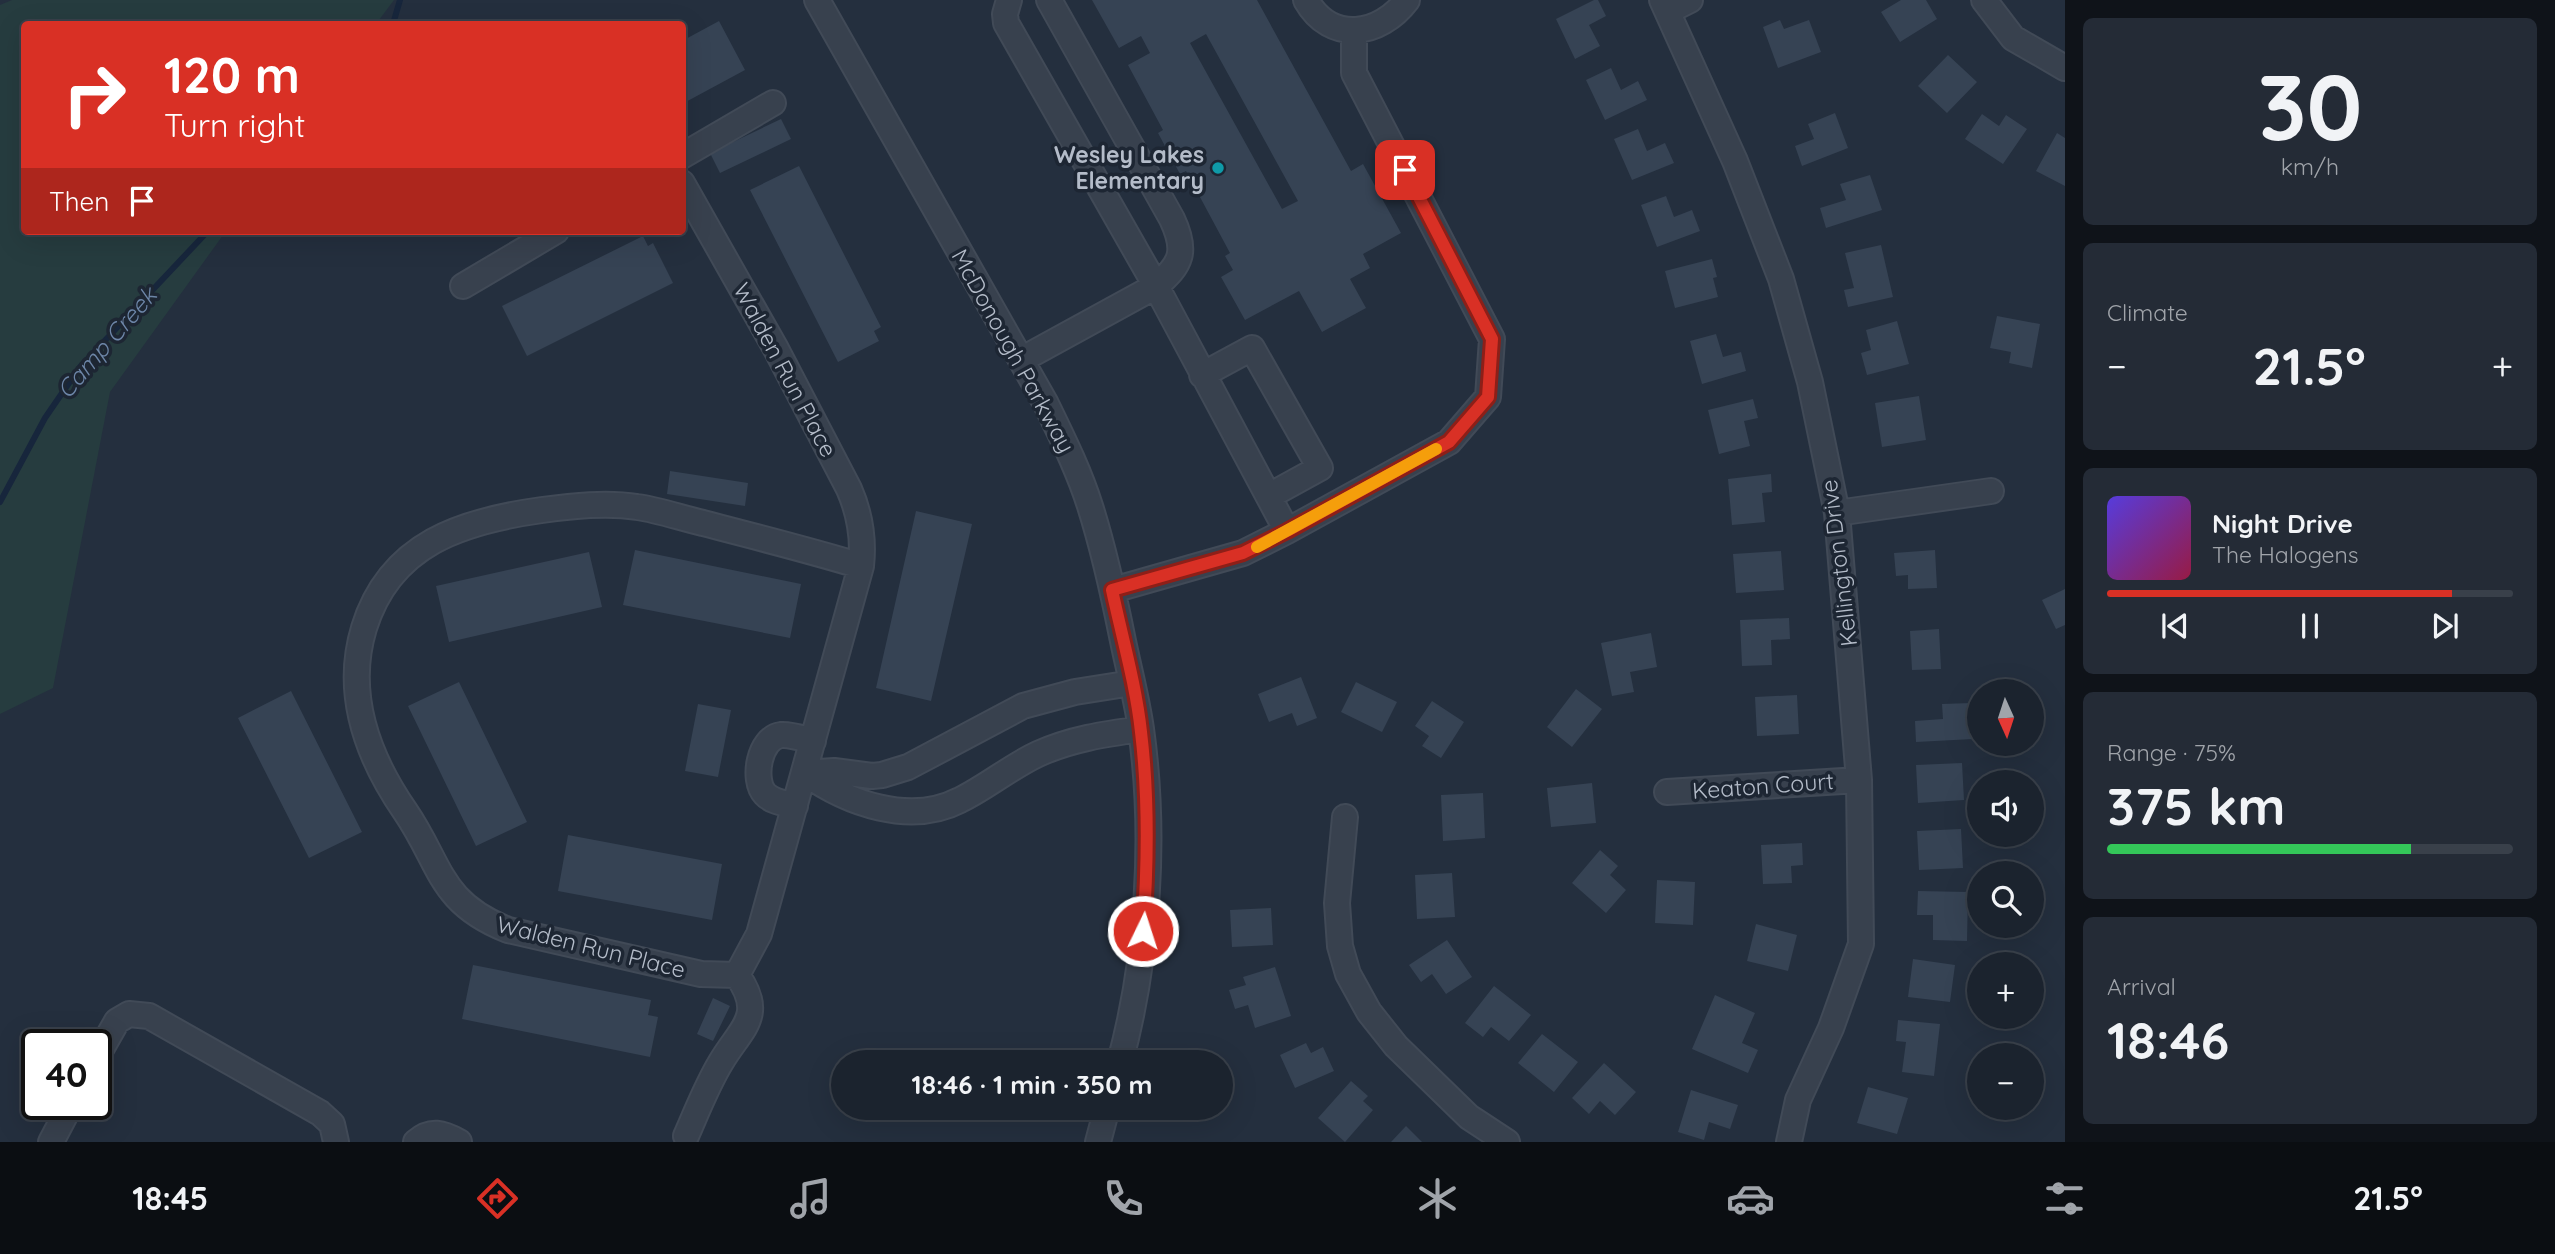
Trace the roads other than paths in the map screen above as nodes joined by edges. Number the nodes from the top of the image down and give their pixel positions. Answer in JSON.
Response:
{"nodes":[{"id":1,"x":817,"y":0,"type":"edge"},
{"id":2,"x":1009,"y":0,"type":"edge"},
{"id":3,"x":1049,"y":0,"type":"edge"},
{"id":4,"x":1306,"y":0,"type":"edge"},
{"id":5,"x":1408,"y":0,"type":"edge"},
{"id":6,"x":1984,"y":0,"type":"edge"},
{"id":7,"x":1674,"y":4,"type":"edge"},
{"id":8,"x":1354,"y":30,"type":"junction"},
{"id":9,"x":2065,"y":68,"type":"edge"},
{"id":10,"x":773,"y":103,"type":"dead end"},
{"id":11,"x":686,"y":154,"type":"edge"},
{"id":12,"x":686,"y":190,"type":"edge"},
{"id":13,"x":549,"y":235,"type":"edge"},
{"id":14,"x":463,"y":286,"type":"dead end"},
{"id":15,"x":1156,"y":286,"type":"junction"},
{"id":16,"x":1021,"y":360,"type":"junction"},
{"id":17,"x":1202,"y":375,"type":"junction"},
{"id":18,"x":1991,"y":491,"type":"dead end"},
{"id":19,"x":1269,"y":496,"type":"junction"},
{"id":20,"x":1837,"y":513,"type":"junction"},
{"id":21,"x":1287,"y":531,"type":"junction"},
{"id":22,"x":861,"y":566,"type":"junction"},
{"id":23,"x":1112,"y":590,"type":"junction"},
{"id":24,"x":1132,"y":683,"type":"junction"},
{"id":25,"x":1141,"y":729,"type":"junction"},
{"id":26,"x":813,"y":741,"type":"junction"},
{"id":27,"x":804,"y":773,"type":"junction"},
{"id":28,"x":868,"y":776,"type":"junction"},
{"id":29,"x":1859,"y":780,"type":"junction"},
{"id":30,"x":1667,"y":792,"type":"dead end"},
{"id":31,"x":864,"y":802,"type":"junction"},
{"id":32,"x":795,"y":806,"type":"junction"},
{"id":33,"x":1345,"y":817,"type":"dead end"},
{"id":34,"x":737,"y":975,"type":"junction"},
{"id":35,"x":112,"y":1030,"type":"edge"},
{"id":36,"x":1123,"y":1050,"type":"edge"},
{"id":37,"x":63,"y":1120,"type":"edge"},
{"id":38,"x":1104,"y":1120,"type":"edge"},
{"id":39,"x":686,"y":1136,"type":"dead end"},
{"id":40,"x":51,"y":1142,"type":"edge"},
{"id":41,"x":336,"y":1142,"type":"edge"},
{"id":42,"x":416,"y":1142,"type":"edge"},
{"id":43,"x":459,"y":1142,"type":"edge"},
{"id":44,"x":1098,"y":1142,"type":"edge"},
{"id":45,"x":1507,"y":1142,"type":"edge"},
{"id":46,"x":1789,"y":1142,"type":"edge"}],
"edges":[{"from":1,"to":16,"type":"street","name":"McDonough Parkway"},
{"from":2,"to":15,"type":"street"},
{"from":3,"to":15,"type":"street"},
{"from":4,"to":8,"type":"street"},
{"from":5,"to":8,"type":"street"},
{"from":6,"to":9,"type":"street"},
{"from":7,"to":20,"type":"street","name":"Kellington Drive"},
{"from":8,"to":21,"type":"street"},
{"from":10,"to":11,"type":"street"},
{"from":12,"to":22,"type":"street","name":"Walden Run Place"},
{"from":13,"to":14,"type":"street"},
{"from":15,"to":16,"type":"street"},
{"from":15,"to":17,"type":"street"},
{"from":16,"to":23,"type":"street","name":"McDonough Parkway"},
{"from":17,"to":19,"type":"street"},
{"from":17,"to":19,"type":"street"},
{"from":18,"to":20,"type":"street"},
{"from":19,"to":21,"type":"street"},
{"from":20,"to":29,"type":"street","name":"Kellington Drive"},
{"from":21,"to":23,"type":"street"},
{"from":22,"to":26,"type":"street","name":"Walden Run Place"},
{"from":22,"to":34,"type":"street","name":"Walden Run Place"},
{"from":23,"to":24,"type":"street","name":"McDonough Parkway"},
{"from":24,"to":25,"type":"street","name":"McDonough Parkway"},
{"from":24,"to":28,"type":"street"},
{"from":25,"to":31,"type":"street"},
{"from":25,"to":36,"type":"street","name":"McDonough Parkway"},
{"from":26,"to":27,"type":"street","name":"Walden Run Place"},
{"from":26,"to":32,"type":"street"},
{"from":27,"to":28,"type":"street"},
{"from":27,"to":31,"type":"street"},
{"from":27,"to":32,"type":"street","name":"Walden Run Place"},
{"from":28,"to":31,"type":"street"},
{"from":29,"to":30,"type":"street","name":"Keaton Court"},
{"from":29,"to":46,"type":"street","name":"Kellington Drive"},
{"from":32,"to":34,"type":"street","name":"Walden Run Place"},
{"from":33,"to":45,"type":"street"},
{"from":34,"to":39,"type":"street"},
{"from":35,"to":41,"type":"street"},
{"from":37,"to":40,"type":"street"},
{"from":38,"to":44,"type":"street"},
{"from":42,"to":43,"type":"street"}]}
